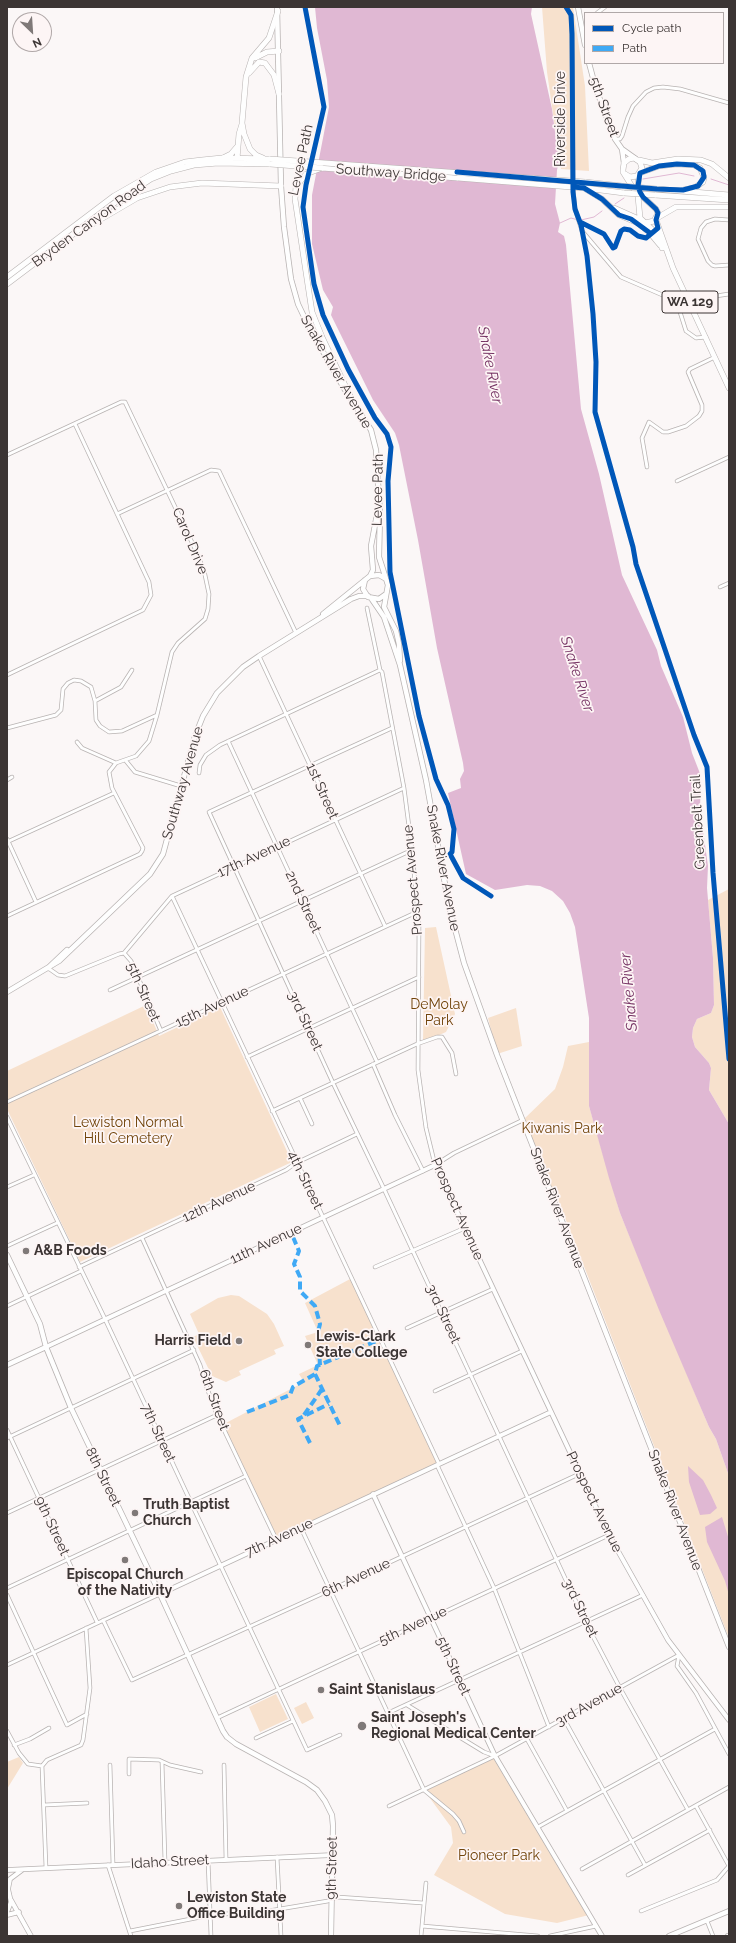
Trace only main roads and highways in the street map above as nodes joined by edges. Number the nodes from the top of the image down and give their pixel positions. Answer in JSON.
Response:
{"nodes":[{"id":1,"x":578,"y":7,"type":"edge"},
{"id":2,"x":278,"y":9,"type":"edge"},
{"id":3,"x":584,"y":40,"type":"edge"},
{"id":4,"x":279,"y":51,"type":"junction"},
{"id":5,"x":250,"y":63,"type":"junction"},
{"id":6,"x":589,"y":64,"type":"edge"},
{"id":7,"x":246,"y":77,"type":"junction"},
{"id":8,"x":279,"y":94,"type":"junction"},
{"id":9,"x":242,"y":123,"type":"junction"},
{"id":10,"x":238,"y":146,"type":"junction"},
{"id":11,"x":622,"y":149,"type":"junction"},
{"id":12,"x":222,"y":158,"type":"junction"},
{"id":13,"x":237,"y":159,"type":"junction"},
{"id":14,"x":637,"y":160,"type":"junction"},
{"id":15,"x":270,"y":161,"type":"junction"},
{"id":16,"x":624,"y":163,"type":"junction"},
{"id":17,"x":243,"y":164,"type":"junction"},
{"id":18,"x":322,"y":168,"type":"junction"},
{"id":19,"x":624,"y":174,"type":"junction"},
{"id":20,"x":640,"y":174,"type":"junction"},
{"id":21,"x":729,"y":178,"type":"edge"},
{"id":22,"x":585,"y":185,"type":"junction"},
{"id":23,"x":281,"y":186,"type":"junction"},
{"id":24,"x":682,"y":190,"type":"junction"},
{"id":25,"x":729,"y":195,"type":"edge"},
{"id":26,"x":729,"y":200,"type":"edge"},
{"id":27,"x":609,"y":206,"type":"junction"},
{"id":28,"x":729,"y":207,"type":"edge"},
{"id":29,"x":656,"y":219,"type":"junction"},
{"id":30,"x":643,"y":221,"type":"junction"},
{"id":31,"x":65,"y":240,"type":"junction"},
{"id":32,"x":662,"y":248,"type":"junction"},
{"id":33,"x":669,"y":257,"type":"junction"},
{"id":34,"x":7,"y":276,"type":"edge"},
{"id":35,"x":7,"y":284,"type":"edge"},
{"id":36,"x":729,"y":388,"type":"edge"},
{"id":37,"x":353,"y":402,"type":"junction"},
{"id":38,"x":379,"y":498,"type":"junction"},
{"id":39,"x":368,"y":578,"type":"junction"},
{"id":40,"x":387,"y":580,"type":"junction"},
{"id":41,"x":386,"y":594,"type":"junction"},
{"id":42,"x":370,"y":597,"type":"junction"},
{"id":43,"x":316,"y":621,"type":"junction"},
{"id":44,"x":400,"y":665,"type":"junction"},
{"id":45,"x":7,"y":992,"type":"edge"},
{"id":46,"x":7,"y":1255,"type":"edge"},
{"id":47,"x":46,"y":1347,"type":"junction"},
{"id":48,"x":7,"y":1365,"type":"edge"},
{"id":49,"x":729,"y":1647,"type":"edge"},
{"id":50,"x":325,"y":1801,"type":"joint"},
{"id":51,"x":729,"y":1911,"type":"edge"},
{"id":52,"x":331,"y":1936,"type":"edge"},
{"id":53,"x":669,"y":1936,"type":"edge"}],
"edges":[{"from":1,"to":3,"type":"main road"},
{"from":2,"to":4,"type":"main road","name":"Snake River Avenue"},
{"from":2,"to":5,"type":"main road"},
{"from":4,"to":5,"type":"main road"},
{"from":4,"to":8,"type":"main road","name":"Snake River Avenue"},
{"from":5,"to":7,"type":"main road"},
{"from":6,"to":11,"type":"main road","name":"5th Street"},
{"from":7,"to":8,"type":"main road"},
{"from":7,"to":9,"type":"main road"},
{"from":8,"to":23,"type":"main road","name":"Snake River Avenue"},
{"from":9,"to":10,"type":"main road"},
{"from":9,"to":15,"type":"main road"},
{"from":10,"to":12,"type":"main road"},
{"from":10,"to":13,"type":"main road"},
{"from":11,"to":14,"type":"main road","name":"5th Street"},
{"from":11,"to":16,"type":"main road","name":"5th Street"},
{"from":12,"to":13,"type":"main road","name":"Bryden Canyon Road"},
{"from":12,"to":34,"type":"main road","name":"Bryden Canyon Road"},
{"from":13,"to":15,"type":"main road","name":"Bryden Canyon Road"},
{"from":13,"to":17,"type":"main road"},
{"from":14,"to":16,"type":"main road"},
{"from":14,"to":20,"type":"main road"},
{"from":14,"to":21,"type":"main road"},
{"from":15,"to":17,"type":"main road","name":"Bryden Canyon Road"},
{"from":15,"to":18,"type":"main road","name":"Southway Bridge","bridge":true},
{"from":15,"to":22,"type":"main road","name":"Southway Bridge","bridge":true},
{"from":16,"to":19,"type":"main road"},
{"from":17,"to":31,"type":"main road","name":"Bryden Canyon Road"},
{"from":18,"to":22,"type":"main road","name":"Southway Bridge","bridge":true},
{"from":18,"to":37,"type":"main road"},
{"from":19,"to":20,"type":"main road"},
{"from":19,"to":30,"type":"main road"},
{"from":20,"to":24,"type":"main road"},
{"from":20,"to":29,"type":"main road"},
{"from":22,"to":24,"type":"main road","bridge":true},
{"from":22,"to":26,"type":"main road","bridge":true},
{"from":22,"to":27,"type":"main road"},
{"from":23,"to":31,"type":"main road"},
{"from":23,"to":37,"type":"main road","name":"Snake River Avenue"},
{"from":24,"to":25,"type":"main road"},
{"from":27,"to":30,"type":"main road"},
{"from":27,"to":32,"type":"main road"},
{"from":28,"to":29,"type":"main road"},
{"from":29,"to":30,"type":"main road"},
{"from":29,"to":33,"type":"main road"},
{"from":30,"to":32,"type":"main road"},
{"from":31,"to":35,"type":"main road","name":"Bryden Canyon Road"},
{"from":32,"to":33,"type":"main road"},
{"from":33,"to":36,"type":"main road","number":"WA 129"},
{"from":37,"to":38,"type":"main road","name":"Snake River Avenue"},
{"from":38,"to":39,"type":"main road","name":"Snake River Avenue"},
{"from":38,"to":40,"type":"main road","name":"Snake River Avenue"},
{"from":39,"to":40,"type":"main road"},
{"from":39,"to":42,"type":"main road"},
{"from":39,"to":43,"type":"main road","name":"Southway Avenue"},
{"from":40,"to":41,"type":"main road"},
{"from":41,"to":42,"type":"main road"},
{"from":41,"to":44,"type":"main road","name":"Snake River Avenue"},
{"from":42,"to":43,"type":"main road","name":"Southway Avenue"},
{"from":42,"to":44,"type":"main road","name":"Snake River Avenue"},
{"from":43,"to":45,"type":"main road","name":"Southway Avenue"},
{"from":44,"to":49,"type":"main road","name":"Snake River Avenue"},
{"from":46,"to":47,"type":"main road","name":"8th Street"},
{"from":47,"to":48,"type":"main road","name":"11th Avenue"},
{"from":47,"to":50,"type":"main road","name":"8th Street"},
{"from":50,"to":52,"type":"main road","name":"9th Street"},
{"from":51,"to":53,"type":"main road"}]}
